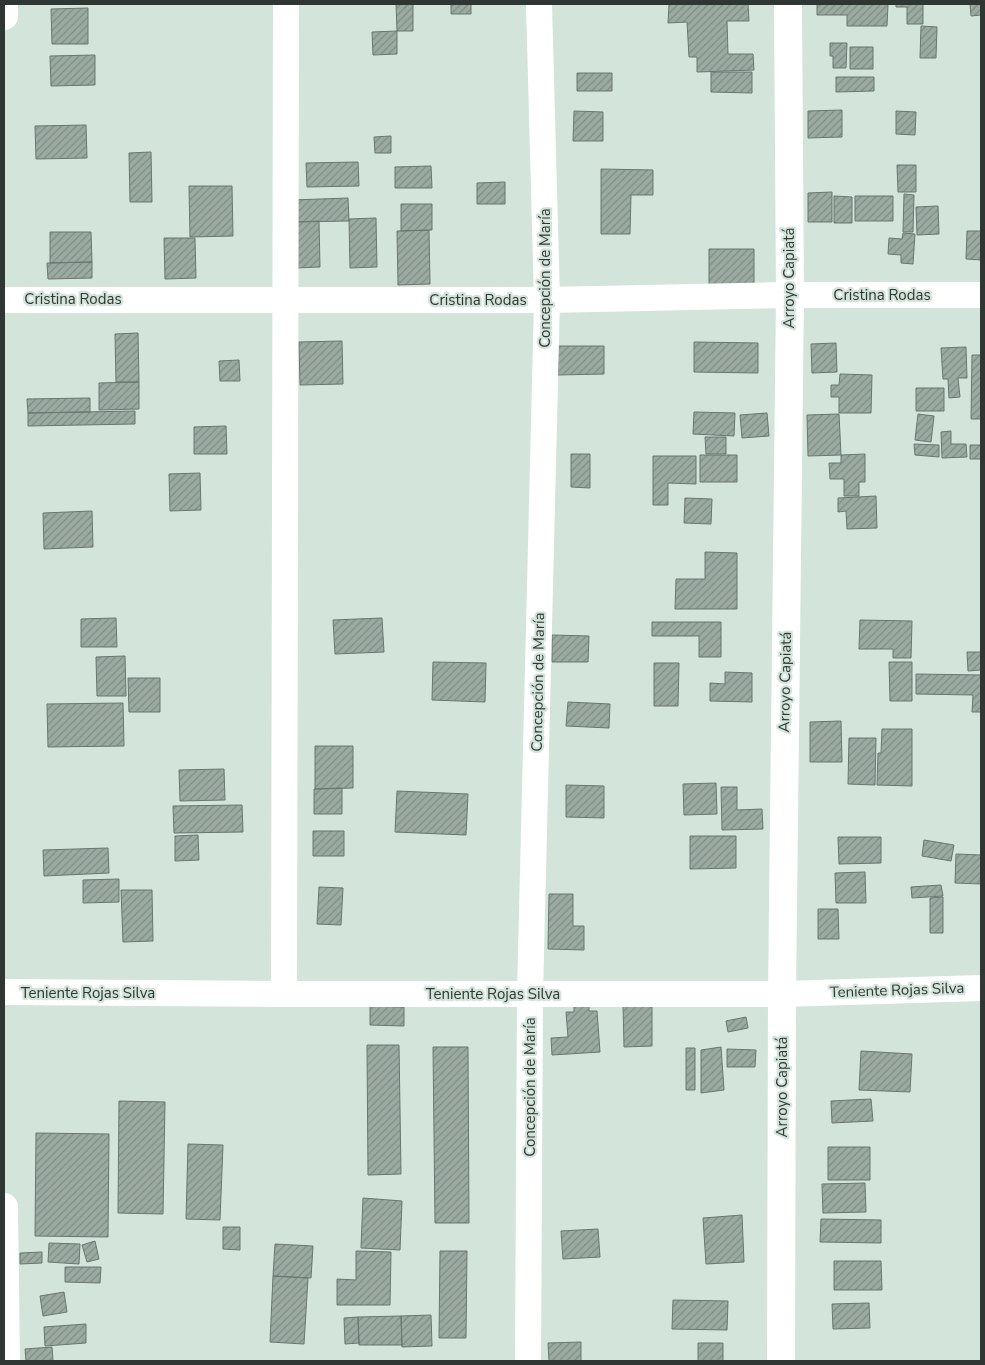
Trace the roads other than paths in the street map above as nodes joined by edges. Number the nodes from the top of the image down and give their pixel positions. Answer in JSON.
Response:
{"nodes":[{"id":1,"x":4,"y":4,"type":"edge"},
{"id":2,"x":286,"y":4,"type":"edge"},
{"id":3,"x":539,"y":4,"type":"edge"},
{"id":4,"x":788,"y":4,"type":"edge"},
{"id":5,"x":4,"y":16,"type":"edge"},
{"id":6,"x":790,"y":295,"type":"junction"},
{"id":7,"x":981,"y":295,"type":"edge"},
{"id":8,"x":284,"y":299,"type":"junction"},
{"id":9,"x":4,"y":300,"type":"edge"},
{"id":10,"x":547,"y":300,"type":"junction"},
{"id":11,"x":981,"y":988,"type":"edge"},
{"id":12,"x":4,"y":992,"type":"edge"},
{"id":13,"x":284,"y":994,"type":"junction"},
{"id":14,"x":530,"y":994,"type":"junction"},
{"id":15,"x":782,"y":994,"type":"junction"},
{"id":16,"x":4,"y":1207,"type":"edge"},
{"id":17,"x":6,"y":1361,"type":"edge"},
{"id":18,"x":528,"y":1361,"type":"edge"},
{"id":19,"x":781,"y":1361,"type":"edge"}],
"edges":[{"from":1,"to":5,"type":"street"},
{"from":2,"to":8,"type":"street"},
{"from":3,"to":10,"type":"street","name":"Concepción de María"},
{"from":4,"to":6,"type":"street","name":"Arroyo Capiatá"},
{"from":6,"to":7,"type":"street","name":"Cristina Rodas"},
{"from":6,"to":10,"type":"street","name":"Cristina Rodas"},
{"from":6,"to":15,"type":"street","name":"Arroyo Capiatá"},
{"from":8,"to":9,"type":"street","name":"Cristina Rodas"},
{"from":8,"to":10,"type":"street","name":"Cristina Rodas"},
{"from":8,"to":13,"type":"street"},
{"from":10,"to":14,"type":"street","name":"Concepción de María"},
{"from":11,"to":15,"type":"street","name":"Teniente Rojas Silva"},
{"from":12,"to":13,"type":"street","name":"Teniente Rojas Silva"},
{"from":13,"to":14,"type":"street","name":"Teniente Rojas Silva"},
{"from":14,"to":15,"type":"street","name":"Teniente Rojas Silva"},
{"from":14,"to":18,"type":"street","name":"Concepción de María"},
{"from":15,"to":19,"type":"street","name":"Arroyo Capiatá"},
{"from":16,"to":17,"type":"street"}]}
